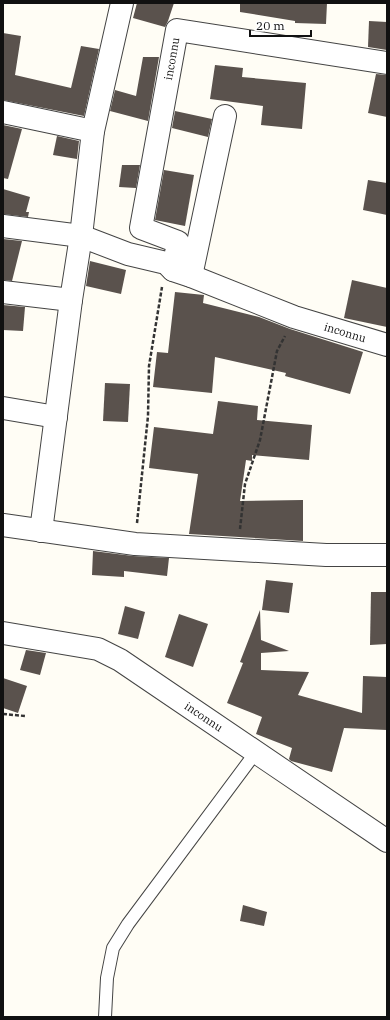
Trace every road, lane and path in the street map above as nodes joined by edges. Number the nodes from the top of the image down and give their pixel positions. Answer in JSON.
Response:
{"nodes":[{"id":1,"x":122,"y":3,"type":"edge"},
{"id":2,"x":387,"y":63,"type":"edge"},
{"id":3,"x":3,"y":112,"type":"edge"},
{"id":4,"x":225,"y":116,"type":"dead end"},
{"id":5,"x":93,"y":131,"type":"junction"},
{"id":6,"x":3,"y":226,"type":"edge"},
{"id":7,"x":81,"y":236,"type":"junction"},
{"id":8,"x":177,"y":270,"type":"junction"},
{"id":9,"x":3,"y":292,"type":"edge"},
{"id":10,"x":71,"y":300,"type":"junction"},
{"id":11,"x":294,"y":317,"type":"junction"},
{"id":12,"x":387,"y":345,"type":"edge"},
{"id":13,"x":3,"y":408,"type":"edge"},
{"id":14,"x":56,"y":417,"type":"junction"},
{"id":15,"x":3,"y":525,"type":"edge"},
{"id":16,"x":41,"y":531,"type":"junction"},
{"id":17,"x":135,"y":544,"type":"junction"},
{"id":18,"x":237,"y":551,"type":"junction"},
{"id":19,"x":387,"y":555,"type":"edge"},
{"id":20,"x":3,"y":633,"type":"edge"},
{"id":21,"x":3,"y":714,"type":"edge"},
{"id":22,"x":24,"y":716,"type":"dead end"},
{"id":23,"x":256,"y":752,"type":"junction"},
{"id":24,"x":387,"y":841,"type":"edge"},
{"id":25,"x":105,"y":1017,"type":"edge"}],
"edges":[{"from":1,"to":5,"type":"street"},
{"from":2,"to":8,"type":"street","name":"inconnu"},
{"from":3,"to":5,"type":"street"},
{"from":4,"to":8,"type":"street"},
{"from":5,"to":7,"type":"street"},
{"from":6,"to":7,"type":"street","name":"inconnu"},
{"from":7,"to":8,"type":"street","name":"inconnu"},
{"from":7,"to":10,"type":"street"},
{"from":8,"to":11,"type":"street","name":"inconnu"},
{"from":8,"to":17,"type":"path"},
{"from":9,"to":10,"type":"street"},
{"from":10,"to":14,"type":"street"},
{"from":11,"to":12,"type":"street","name":"inconnu"},
{"from":11,"to":18,"type":"path"},
{"from":13,"to":14,"type":"street"},
{"from":14,"to":16,"type":"street"},
{"from":15,"to":16,"type":"street"},
{"from":16,"to":17,"type":"street"},
{"from":17,"to":18,"type":"street"},
{"from":18,"to":19,"type":"street"},
{"from":20,"to":23,"type":"street","name":"inconnu"},
{"from":21,"to":22,"type":"path"},
{"from":23,"to":24,"type":"street","name":"inconnu"},
{"from":23,"to":25,"type":"lane"}]}
